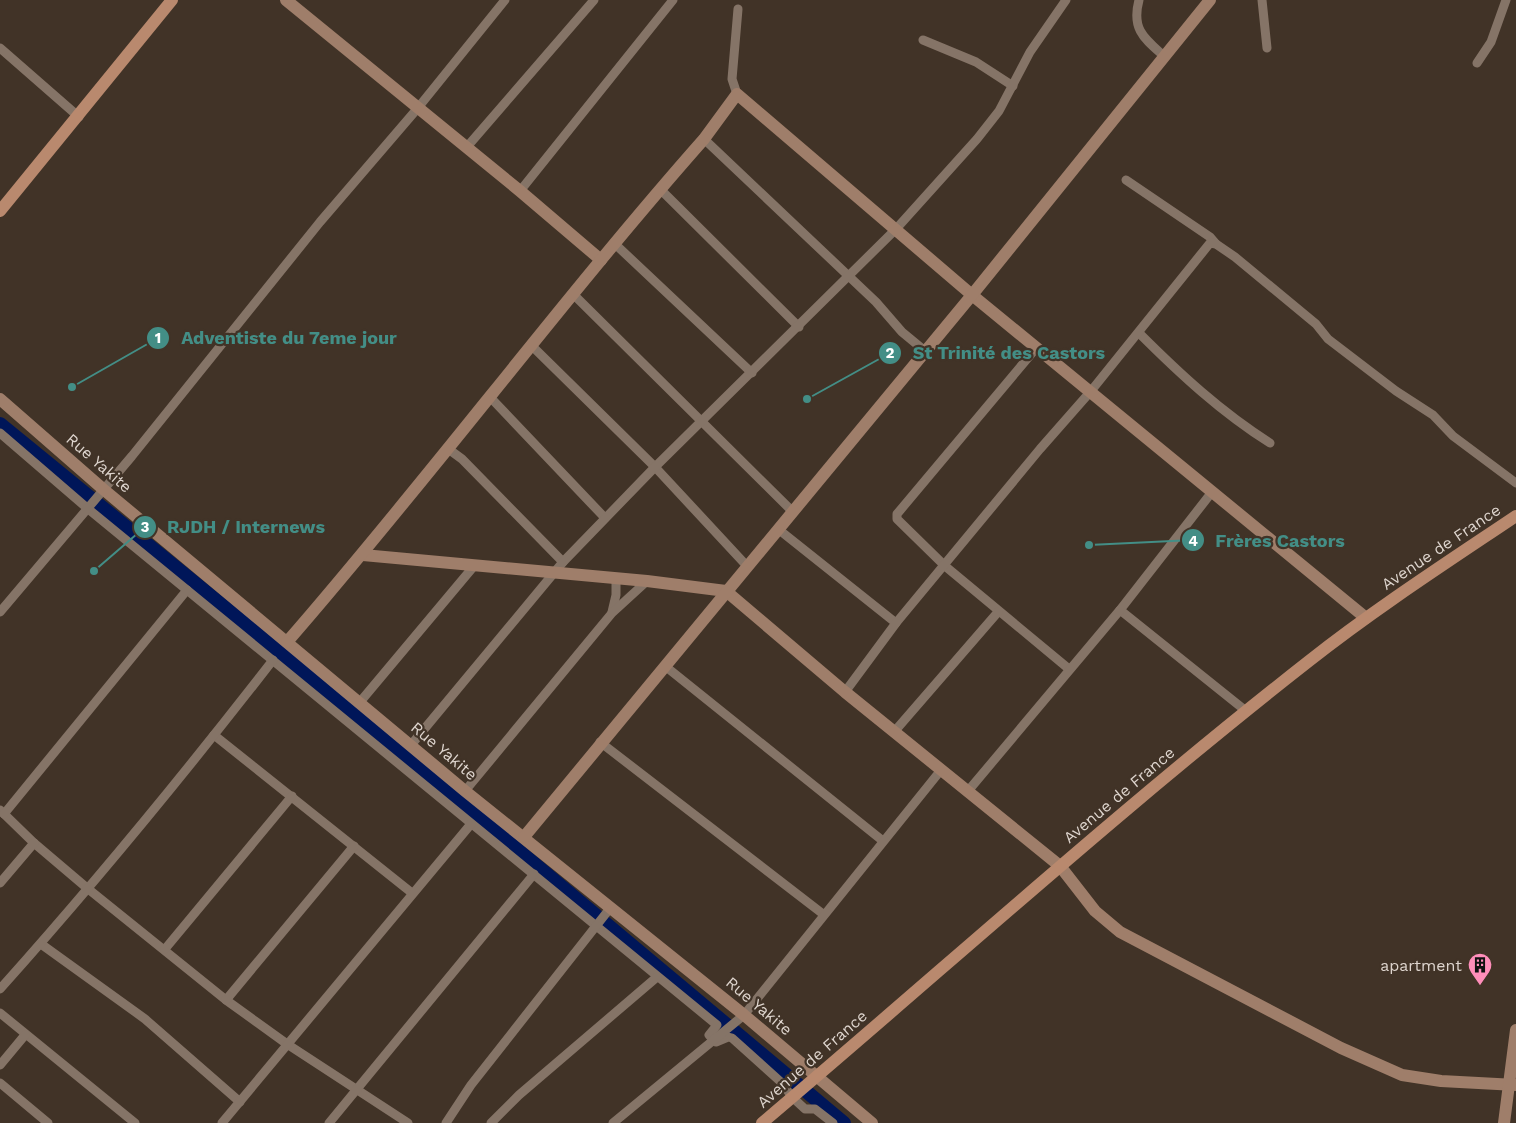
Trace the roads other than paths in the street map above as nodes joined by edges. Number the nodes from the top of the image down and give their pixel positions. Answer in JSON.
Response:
{"nodes":[{"id":1,"x":172,"y":0,"type":"edge"},
{"id":2,"x":286,"y":0,"type":"edge"},
{"id":3,"x":505,"y":0,"type":"edge"},
{"id":4,"x":594,"y":0,"type":"edge"},
{"id":5,"x":674,"y":0,"type":"edge"},
{"id":6,"x":1066,"y":0,"type":"edge"},
{"id":7,"x":1138,"y":0,"type":"edge"},
{"id":8,"x":1210,"y":0,"type":"edge"},
{"id":9,"x":1262,"y":0,"type":"edge"},
{"id":10,"x":1506,"y":0,"type":"edge"},
{"id":11,"x":738,"y":9,"type":"dead end"},
{"id":12,"x":923,"y":40,"type":"dead end"},
{"id":13,"x":0,"y":48,"type":"edge"},
{"id":14,"x":1267,"y":48,"type":"dead end"},
{"id":15,"x":1165,"y":58,"type":"junction"},
{"id":16,"x":1477,"y":64,"type":"dead end"},
{"id":17,"x":1013,"y":86,"type":"junction"},
{"id":18,"x":737,"y":94,"type":"junction"},
{"id":19,"x":418,"y":109,"type":"junction"},
{"id":20,"x":79,"y":117,"type":"junction"},
{"id":21,"x":704,"y":139,"type":"junction"},
{"id":22,"x":466,"y":148,"type":"junction"},
{"id":23,"x":1126,"y":180,"type":"dead end"},
{"id":24,"x":660,"y":189,"type":"junction"},
{"id":25,"x":520,"y":191,"type":"junction"},
{"id":26,"x":0,"y":211,"type":"edge"},
{"id":27,"x":896,"y":229,"type":"junction"},
{"id":28,"x":615,"y":244,"type":"junction"},
{"id":29,"x":1216,"y":244,"type":"junction"},
{"id":30,"x":601,"y":260,"type":"junction"},
{"id":31,"x":848,"y":275,"type":"junction"},
{"id":32,"x":573,"y":294,"type":"junction"},
{"id":33,"x":972,"y":295,"type":"junction"},
{"id":34,"x":799,"y":327,"type":"junction"},
{"id":35,"x":1139,"y":333,"type":"junction"},
{"id":36,"x":532,"y":346,"type":"junction"},
{"id":37,"x":1038,"y":347,"type":"junction"},
{"id":38,"x":925,"y":351,"type":"junction"},
{"id":39,"x":752,"y":372,"type":"junction"},
{"id":40,"x":1091,"y":391,"type":"junction"},
{"id":41,"x":488,"y":396,"type":"junction"},
{"id":42,"x":0,"y":399,"type":"edge"},
{"id":43,"x":702,"y":420,"type":"junction"},
{"id":44,"x":0,"y":433,"type":"edge"},
{"id":45,"x":1270,"y":443,"type":"dead end"},
{"id":46,"x":447,"y":448,"type":"junction"},
{"id":47,"x":655,"y":467,"type":"junction"},
{"id":48,"x":1516,"y":483,"type":"edge"},
{"id":49,"x":103,"y":489,"type":"junction"},
{"id":50,"x":1212,"y":492,"type":"junction"},
{"id":51,"x":87,"y":508,"type":"junction"},
{"id":52,"x":792,"y":511,"type":"junction"},
{"id":53,"x":1516,"y":516,"type":"edge"},
{"id":54,"x":605,"y":518,"type":"junction"},
{"id":55,"x":778,"y":529,"type":"junction"},
{"id":56,"x":363,"y":555,"type":"junction"},
{"id":57,"x":746,"y":565,"type":"junction"},
{"id":58,"x":474,"y":566,"type":"junction"},
{"id":59,"x":944,"y":566,"type":"junction"},
{"id":60,"x":559,"y":567,"type":"junction"},
{"id":61,"x":616,"y":578,"type":"junction"},
{"id":62,"x":647,"y":581,"type":"junction"},
{"id":63,"x":186,"y":590,"type":"junction"},
{"id":64,"x":726,"y":591,"type":"junction"},
{"id":65,"x":1120,"y":610,"type":"junction"},
{"id":66,"x":0,"y":612,"type":"edge"},
{"id":67,"x":998,"y":612,"type":"junction"},
{"id":68,"x":612,"y":613,"type":"junction"},
{"id":69,"x":1366,"y":618,"type":"junction"},
{"id":70,"x":896,"y":623,"type":"junction"},
{"id":71,"x":287,"y":642,"type":"junction"},
{"id":72,"x":273,"y":660,"type":"junction"},
{"id":73,"x":665,"y":666,"type":"junction"},
{"id":74,"x":1069,"y":669,"type":"junction"},
{"id":75,"x":845,"y":692,"type":"junction"},
{"id":76,"x":360,"y":702,"type":"junction"},
{"id":77,"x":1246,"y":711,"type":"junction"},
{"id":78,"x":894,"y":732,"type":"junction"},
{"id":79,"x":214,"y":735,"type":"junction"},
{"id":80,"x":600,"y":742,"type":"junction"},
{"id":81,"x":411,"y":745,"type":"junction"},
{"id":82,"x":941,"y":770,"type":"junction"},
{"id":83,"x":465,"y":791,"type":"junction"},
{"id":84,"x":968,"y":791,"type":"junction"},
{"id":85,"x":292,"y":796,"type":"junction"},
{"id":86,"x":2,"y":812,"type":"edge"},
{"id":87,"x":471,"y":824,"type":"junction"},
{"id":88,"x":524,"y":837,"type":"junction"},
{"id":89,"x":883,"y":841,"type":"junction"},
{"id":90,"x":34,"y":843,"type":"junction"},
{"id":91,"x":354,"y":846,"type":"junction"},
{"id":92,"x":1060,"y":866,"type":"junction"},
{"id":93,"x":534,"y":874,"type":"junction"},
{"id":94,"x":0,"y":883,"type":"edge"},
{"id":95,"x":87,"y":888,"type":"junction"},
{"id":96,"x":412,"y":893,"type":"junction"},
{"id":97,"x":611,"y":907,"type":"junction"},
{"id":98,"x":823,"y":914,"type":"junction"},
{"id":99,"x":596,"y":926,"type":"junction"},
{"id":100,"x":40,"y":944,"type":"junction"},
{"id":101,"x":165,"y":949,"type":"junction"},
{"id":102,"x":657,"y":977,"type":"junction"},
{"id":103,"x":0,"y":989,"type":"edge"},
{"id":104,"x":226,"y":1000,"type":"junction"},
{"id":105,"x":0,"y":1013,"type":"edge"},
{"id":106,"x":743,"y":1016,"type":"junction"},
{"id":107,"x":1516,"y":1030,"type":"edge"},
{"id":108,"x":25,"y":1035,"type":"junction"},
{"id":109,"x":712,"y":1040,"type":"junction"},
{"id":110,"x":287,"y":1044,"type":"junction"},
{"id":111,"x":0,"y":1065,"type":"edge"},
{"id":112,"x":813,"y":1080,"type":"junction"},
{"id":113,"x":0,"y":1082,"type":"edge"},
{"id":114,"x":1512,"y":1085,"type":"edge"},
{"id":115,"x":356,"y":1090,"type":"junction"},
{"id":116,"x":795,"y":1096,"type":"junction"},
{"id":117,"x":240,"y":1102,"type":"junction"},
{"id":118,"x":129,"y":1121,"type":"edge"},
{"id":119,"x":48,"y":1123,"type":"edge"},
{"id":120,"x":222,"y":1123,"type":"edge"},
{"id":121,"x":328,"y":1123,"type":"edge"},
{"id":122,"x":408,"y":1123,"type":"edge"},
{"id":123,"x":446,"y":1123,"type":"edge"},
{"id":124,"x":491,"y":1123,"type":"edge"},
{"id":125,"x":613,"y":1123,"type":"edge"},
{"id":126,"x":762,"y":1123,"type":"edge"},
{"id":127,"x":833,"y":1123,"type":"edge"},
{"id":128,"x":872,"y":1123,"type":"edge"},
{"id":129,"x":1504,"y":1123,"type":"edge"}],
"edges":[{"from":1,"to":20,"type":"main road"},
{"from":2,"to":19,"type":"street"},
{"from":3,"to":19,"type":"street"},
{"from":4,"to":22,"type":"street"},
{"from":5,"to":25,"type":"street"},
{"from":6,"to":17,"type":"street"},
{"from":7,"to":15,"type":"street"},
{"from":8,"to":15,"type":"street"},
{"from":9,"to":14,"type":"street"},
{"from":10,"to":16,"type":"street"},
{"from":11,"to":18,"type":"street"},
{"from":12,"to":17,"type":"street"},
{"from":13,"to":20,"type":"street"},
{"from":15,"to":33,"type":"street"},
{"from":17,"to":27,"type":"street"},
{"from":18,"to":21,"type":"street"},
{"from":18,"to":27,"type":"street"},
{"from":19,"to":22,"type":"street"},
{"from":19,"to":49,"type":"street"},
{"from":20,"to":26,"type":"main road"},
{"from":21,"to":24,"type":"street"},
{"from":21,"to":31,"type":"street"},
{"from":22,"to":25,"type":"street"},
{"from":23,"to":29,"type":"street"},
{"from":24,"to":28,"type":"street"},
{"from":24,"to":34,"type":"street"},
{"from":25,"to":30,"type":"street"},
{"from":27,"to":31,"type":"street"},
{"from":27,"to":33,"type":"street"},
{"from":28,"to":30,"type":"street"},
{"from":28,"to":39,"type":"street"},
{"from":29,"to":35,"type":"street"},
{"from":29,"to":48,"type":"street"},
{"from":30,"to":32,"type":"street"},
{"from":31,"to":34,"type":"street"},
{"from":31,"to":38,"type":"street"},
{"from":32,"to":36,"type":"street"},
{"from":32,"to":43,"type":"street"},
{"from":33,"to":37,"type":"street"},
{"from":33,"to":38,"type":"street"},
{"from":34,"to":39,"type":"street"},
{"from":35,"to":40,"type":"street"},
{"from":35,"to":45,"type":"street"},
{"from":36,"to":41,"type":"street"},
{"from":36,"to":47,"type":"street"},
{"from":37,"to":40,"type":"street"},
{"from":37,"to":59,"type":"street"},
{"from":38,"to":52,"type":"street"},
{"from":39,"to":43,"type":"street"},
{"from":40,"to":50,"type":"street"},
{"from":40,"to":59,"type":"street"},
{"from":41,"to":46,"type":"street"},
{"from":41,"to":54,"type":"street"},
{"from":42,"to":49,"type":"street","name":"Rue Yakite"},
{"from":43,"to":47,"type":"street"},
{"from":43,"to":52,"type":"street"},
{"from":44,"to":51,"type":"street"},
{"from":46,"to":56,"type":"street"},
{"from":46,"to":60,"type":"street"},
{"from":47,"to":54,"type":"street"},
{"from":47,"to":57,"type":"street"},
{"from":49,"to":51,"type":"street"},
{"from":49,"to":71,"type":"street","name":"Rue Yakite"},
{"from":50,"to":65,"type":"street"},
{"from":50,"to":69,"type":"street"},
{"from":51,"to":63,"type":"street"},
{"from":51,"to":66,"type":"street"},
{"from":52,"to":55,"type":"street"},
{"from":53,"to":69,"type":"main road","name":"Avenue de France"},
{"from":54,"to":60,"type":"street"},
{"from":55,"to":57,"type":"street"},
{"from":55,"to":70,"type":"street"},
{"from":56,"to":58,"type":"street"},
{"from":56,"to":71,"type":"street"},
{"from":57,"to":64,"type":"street"},
{"from":58,"to":60,"type":"street"},
{"from":58,"to":76,"type":"street"},
{"from":59,"to":67,"type":"street"},
{"from":59,"to":70,"type":"street"},
{"from":60,"to":61,"type":"street"},
{"from":60,"to":81,"type":"street"},
{"from":61,"to":62,"type":"street"},
{"from":61,"to":68,"type":"street"},
{"from":62,"to":64,"type":"street"},
{"from":62,"to":68,"type":"street"},
{"from":63,"to":72,"type":"street"},
{"from":63,"to":86,"type":"street"},
{"from":64,"to":73,"type":"street"},
{"from":64,"to":75,"type":"street"},
{"from":65,"to":74,"type":"street"},
{"from":65,"to":77,"type":"street"},
{"from":67,"to":74,"type":"street"},
{"from":67,"to":78,"type":"street"},
{"from":68,"to":83,"type":"street"},
{"from":69,"to":77,"type":"main road","name":"Avenue de France"},
{"from":70,"to":75,"type":"street"},
{"from":71,"to":76,"type":"street","name":"Rue Yakite"},
{"from":72,"to":79,"type":"street"},
{"from":72,"to":87,"type":"street"},
{"from":73,"to":80,"type":"street"},
{"from":73,"to":89,"type":"street"},
{"from":74,"to":84,"type":"street"},
{"from":75,"to":78,"type":"street"},
{"from":76,"to":81,"type":"street","name":"Rue Yakite"},
{"from":77,"to":92,"type":"main road","name":"Avenue de France"},
{"from":78,"to":82,"type":"street"},
{"from":79,"to":85,"type":"street"},
{"from":79,"to":95,"type":"street"},
{"from":80,"to":88,"type":"street"},
{"from":80,"to":98,"type":"street"},
{"from":81,"to":83,"type":"street","name":"Rue Yakite"},
{"from":82,"to":84,"type":"street"},
{"from":82,"to":89,"type":"street"},
{"from":83,"to":88,"type":"street","name":"Rue Yakite"},
{"from":84,"to":92,"type":"street"},
{"from":85,"to":91,"type":"street"},
{"from":85,"to":101,"type":"street"},
{"from":86,"to":90,"type":"street"},
{"from":87,"to":93,"type":"street"},
{"from":87,"to":96,"type":"street"},
{"from":88,"to":97,"type":"street","name":"Rue Yakite"},
{"from":89,"to":98,"type":"street"},
{"from":90,"to":94,"type":"street"},
{"from":90,"to":95,"type":"street"},
{"from":91,"to":96,"type":"street"},
{"from":91,"to":104,"type":"street"},
{"from":92,"to":112,"type":"main road","name":"Avenue de France"},
{"from":92,"to":114,"type":"street"},
{"from":93,"to":99,"type":"street"},
{"from":93,"to":115,"type":"street"},
{"from":95,"to":100,"type":"street"},
{"from":95,"to":101,"type":"street"},
{"from":96,"to":110,"type":"street"},
{"from":97,"to":99,"type":"street"},
{"from":97,"to":106,"type":"street","name":"Rue Yakite"},
{"from":98,"to":106,"type":"street"},
{"from":99,"to":102,"type":"street"},
{"from":99,"to":123,"type":"street"},
{"from":100,"to":103,"type":"street"},
{"from":100,"to":117,"type":"street"},
{"from":101,"to":104,"type":"street"},
{"from":102,"to":109,"type":"street"},
{"from":102,"to":124,"type":"street"},
{"from":104,"to":110,"type":"street"},
{"from":105,"to":108,"type":"street"},
{"from":106,"to":109,"type":"street"},
{"from":106,"to":112,"type":"street","name":"Rue Yakite"},
{"from":107,"to":114,"type":"street"},
{"from":108,"to":111,"type":"street"},
{"from":108,"to":118,"type":"street"},
{"from":109,"to":116,"type":"street"},
{"from":109,"to":125,"type":"street"},
{"from":110,"to":115,"type":"street"},
{"from":110,"to":117,"type":"street"},
{"from":112,"to":116,"type":"main road","name":"Avenue de France"},
{"from":112,"to":128,"type":"street","name":"Rue Yakite"},
{"from":113,"to":119,"type":"street"},
{"from":114,"to":129,"type":"street"},
{"from":115,"to":121,"type":"street"},
{"from":115,"to":122,"type":"street"},
{"from":116,"to":126,"type":"main road","name":"Avenue de France"},
{"from":116,"to":127,"type":"street"},
{"from":117,"to":120,"type":"street"}]}
